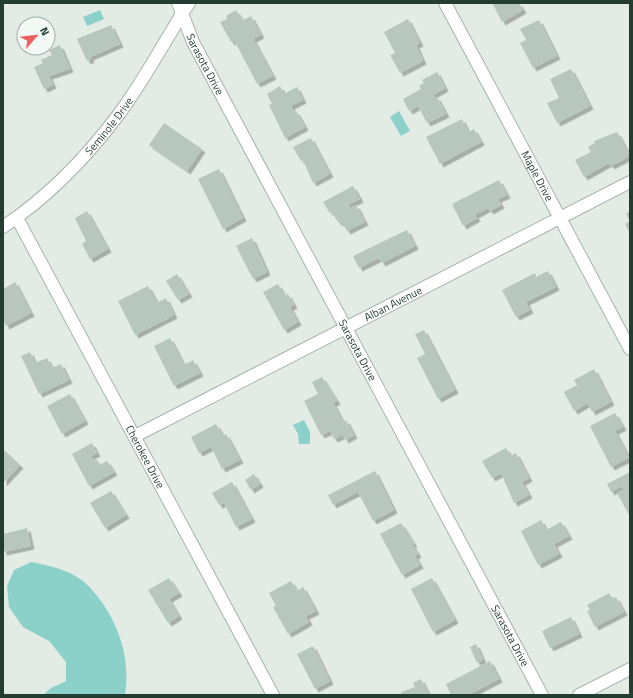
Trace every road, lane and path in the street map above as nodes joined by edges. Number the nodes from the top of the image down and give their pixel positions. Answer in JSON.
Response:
{"nodes":[{"id":1,"x":189,"y":3,"type":"edge"},
{"id":2,"x":445,"y":3,"type":"edge"},
{"id":3,"x":180,"y":8,"type":"edge"},
{"id":4,"x":630,"y":182,"type":"edge"},
{"id":5,"x":17,"y":218,"type":"junction"},
{"id":6,"x":560,"y":218,"type":"junction"},
{"id":7,"x":3,"y":227,"type":"edge"},
{"id":8,"x":346,"y":328,"type":"junction"},
{"id":9,"x":630,"y":349,"type":"edge"},
{"id":10,"x":135,"y":436,"type":"junction"},
{"id":11,"x":630,"y":669,"type":"edge"},
{"id":12,"x":273,"y":695,"type":"edge"},
{"id":13,"x":542,"y":695,"type":"edge"},
{"id":14,"x":579,"y":695,"type":"edge"}],
"edges":[{"from":1,"to":3,"type":"street","name":"Seminole Drive"},
{"from":2,"to":6,"type":"street","name":"Maple Drive"},
{"from":3,"to":5,"type":"street","name":"Seminole Drive"},
{"from":3,"to":8,"type":"street","name":"Sarasota Drive"},
{"from":4,"to":6,"type":"street","name":"Alban Avenue"},
{"from":5,"to":7,"type":"street","name":"Seminole Drive"},
{"from":5,"to":10,"type":"street","name":"Cherokee Drive"},
{"from":6,"to":8,"type":"street","name":"Alban Avenue"},
{"from":6,"to":9,"type":"street","name":"Maple Drive"},
{"from":8,"to":10,"type":"street","name":"Alban Avenue"},
{"from":8,"to":13,"type":"street","name":"Sarasota Drive"},
{"from":10,"to":12,"type":"street","name":"Cherokee Drive"},
{"from":11,"to":14,"type":"street"}]}
